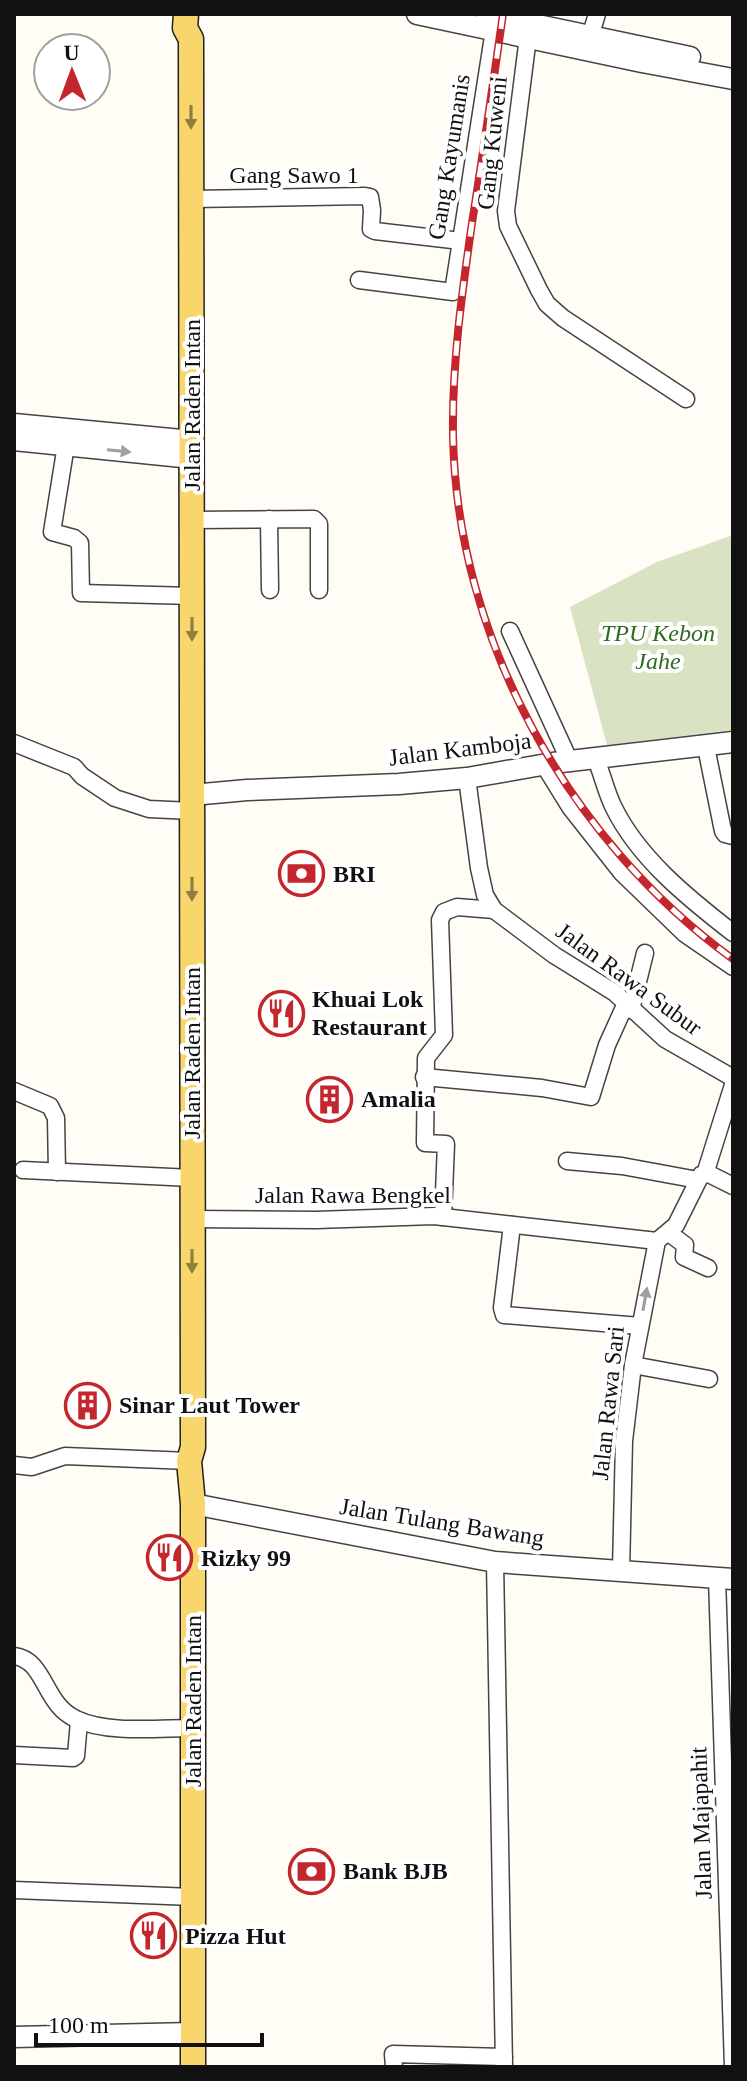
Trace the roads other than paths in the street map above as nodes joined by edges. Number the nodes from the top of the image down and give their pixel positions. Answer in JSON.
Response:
{"nodes":[{"id":1,"x":186,"y":14,"type":"edge"},
{"id":2,"x":200,"y":14,"type":"edge"},
{"id":3,"x":417,"y":14,"type":"edge"},
{"id":4,"x":597,"y":14,"type":"edge"},
{"id":5,"x":444,"y":17,"type":"edge"},
{"id":6,"x":490,"y":22,"type":"edge"},
{"id":7,"x":528,"y":37,"type":"junction"},
{"id":8,"x":590,"y":37,"type":"junction"},
{"id":9,"x":191,"y":39,"type":"junction"},
{"id":10,"x":733,"y":65,"type":"edge"},
{"id":11,"x":733,"y":79,"type":"edge"},
{"id":12,"x":191,"y":199,"type":"junction"},
{"id":13,"x":461,"y":241,"type":"junction"},
{"id":14,"x":359,"y":280,"type":"dead end"},
{"id":15,"x":686,"y":399,"type":"dead end"},
{"id":16,"x":14,"y":424,"type":"edge"},
{"id":17,"x":14,"y":440,"type":"edge"},
{"id":18,"x":66,"y":445,"type":"junction"},
{"id":19,"x":192,"y":449,"type":"junction"},
{"id":20,"x":269,"y":519,"type":"junction"},
{"id":21,"x":192,"y":520,"type":"junction"},
{"id":22,"x":270,"y":590,"type":"dead end"},
{"id":23,"x":319,"y":590,"type":"dead end"},
{"id":24,"x":192,"y":596,"type":"junction"},
{"id":25,"x":510,"y":631,"type":"dead end"},
{"id":26,"x":733,"y":742,"type":"edge"},
{"id":27,"x":14,"y":743,"type":"edge"},
{"id":28,"x":706,"y":747,"type":"junction"},
{"id":29,"x":596,"y":759,"type":"junction"},
{"id":30,"x":570,"y":762,"type":"junction"},
{"id":31,"x":544,"y":765,"type":"junction"},
{"id":32,"x":467,"y":778,"type":"junction"},
{"id":33,"x":192,"y":803,"type":"junction"},
{"id":34,"x":733,"y":836,"type":"edge"},
{"id":35,"x":494,"y":910,"type":"junction"},
{"id":36,"x":733,"y":933,"type":"edge"},
{"id":37,"x":645,"y":953,"type":"dead end"},
{"id":38,"x":733,"y":967,"type":"edge"},
{"id":39,"x":629,"y":1006,"type":"junction"},
{"id":40,"x":424,"y":1077,"type":"junction"},
{"id":41,"x":733,"y":1078,"type":"edge"},
{"id":42,"x":733,"y":1085,"type":"edge"},
{"id":43,"x":14,"y":1091,"type":"edge"},
{"id":44,"x":567,"y":1161,"type":"dead end"},
{"id":45,"x":23,"y":1170,"type":"dead end"},
{"id":46,"x":57,"y":1172,"type":"junction"},
{"id":47,"x":702,"y":1177,"type":"junction"},
{"id":48,"x":192,"y":1178,"type":"junction"},
{"id":49,"x":733,"y":1186,"type":"edge"},
{"id":50,"x":443,"y":1217,"type":"junction"},
{"id":51,"x":192,"y":1219,"type":"junction"},
{"id":52,"x":512,"y":1225,"type":"junction"},
{"id":53,"x":663,"y":1237,"type":"junction"},
{"id":54,"x":708,"y":1268,"type":"dead end"},
{"id":55,"x":640,"y":1326,"type":"junction"},
{"id":56,"x":633,"y":1365,"type":"junction"},
{"id":57,"x":709,"y":1379,"type":"dead end"},
{"id":58,"x":189,"y":1461,"type":"junction"},
{"id":59,"x":14,"y":1465,"type":"edge"},
{"id":60,"x":193,"y":1504,"type":"junction"},
{"id":61,"x":495,"y":1562,"type":"junction"},
{"id":62,"x":621,"y":1571,"type":"junction"},
{"id":63,"x":725,"y":1579,"type":"edge"},
{"id":64,"x":14,"y":1656,"type":"edge"},
{"id":65,"x":79,"y":1721,"type":"junction"},
{"id":66,"x":193,"y":1728,"type":"junction"},
{"id":67,"x":14,"y":1755,"type":"edge"},
{"id":68,"x":730,"y":1889,"type":"edge"},
{"id":69,"x":14,"y":1890,"type":"edge"},
{"id":70,"x":193,"y":1897,"type":"junction"},
{"id":71,"x":193,"y":2033,"type":"junction"},
{"id":72,"x":14,"y":2037,"type":"edge"},
{"id":73,"x":504,"y":2062,"type":"edge"},
{"id":74,"x":193,"y":2067,"type":"edge"},
{"id":75,"x":394,"y":2067,"type":"edge"},
{"id":76,"x":733,"y":2067,"type":"edge"}],
"edges":[{"from":1,"to":9,"type":"main road","name":"Jalan Raden Intan"},
{"from":2,"to":9,"type":"main road","name":"Jalan Raden Intan"},
{"from":3,"to":5,"type":"street"},
{"from":4,"to":8,"type":"street"},
{"from":5,"to":6,"type":"street"},
{"from":6,"to":7,"type":"street"},
{"from":6,"to":13,"type":"street","name":"Gang Kayumanis"},
{"from":7,"to":8,"type":"street"},
{"from":7,"to":11,"type":"street"},
{"from":7,"to":15,"type":"street","name":"Gang Kuweni"},
{"from":8,"to":10,"type":"street"},
{"from":9,"to":12,"type":"main road","name":"Jalan Raden Intan","one_way":true},
{"from":12,"to":13,"type":"street","name":"Gang Sawo 1"},
{"from":12,"to":19,"type":"main road","name":"Jalan Raden Intan"},
{"from":13,"to":14,"type":"street","name":"Gang Kayumanis"},
{"from":16,"to":19,"type":"street"},
{"from":17,"to":18,"type":"street"},
{"from":18,"to":19,"type":"street","one_way":true},
{"from":18,"to":24,"type":"street"},
{"from":19,"to":21,"type":"main road","name":"Jalan Raden Intan"},
{"from":20,"to":21,"type":"street"},
{"from":20,"to":22,"type":"street"},
{"from":20,"to":23,"type":"street"},
{"from":21,"to":24,"type":"main road","name":"Jalan Raden Intan"},
{"from":24,"to":33,"type":"main road","name":"Jalan Raden Intan","one_way":true},
{"from":25,"to":30,"type":"street"},
{"from":26,"to":28,"type":"street","name":"Jalan Kamboja"},
{"from":27,"to":33,"type":"street"},
{"from":28,"to":29,"type":"street","name":"Jalan Kamboja"},
{"from":28,"to":34,"type":"street"},
{"from":29,"to":30,"type":"street","name":"Jalan Kamboja"},
{"from":29,"to":36,"type":"street"},
{"from":30,"to":31,"type":"street","name":"Jalan Kamboja"},
{"from":31,"to":32,"type":"street","name":"Jalan Kamboja"},
{"from":31,"to":38,"type":"street"},
{"from":32,"to":33,"type":"street","name":"Jalan Kamboja"},
{"from":32,"to":35,"type":"street"},
{"from":33,"to":48,"type":"main road","name":"Jalan Raden Intan","one_way":true},
{"from":35,"to":39,"type":"street","name":"Jalan Rawa Subur"},
{"from":35,"to":40,"type":"street"},
{"from":37,"to":39,"type":"street"},
{"from":39,"to":40,"type":"street"},
{"from":39,"to":41,"type":"street","name":"Jalan Rawa Subur"},
{"from":40,"to":50,"type":"street"},
{"from":42,"to":47,"type":"street","name":"Jalan Rawa Sari"},
{"from":43,"to":46,"type":"street"},
{"from":44,"to":47,"type":"street"},
{"from":45,"to":46,"type":"street"},
{"from":46,"to":48,"type":"street"},
{"from":47,"to":49,"type":"street"},
{"from":47,"to":53,"type":"street","name":"Jalan Rawa Sari"},
{"from":48,"to":51,"type":"main road","name":"Jalan Raden Intan"},
{"from":50,"to":51,"type":"street","name":"Jalan Rawa Bengkel"},
{"from":50,"to":52,"type":"street","name":"Jalan Rawa Bengkel"},
{"from":51,"to":58,"type":"main road","name":"Jalan Raden Intan","one_way":true},
{"from":52,"to":53,"type":"street","name":"Jalan Rawa Bengkel"},
{"from":52,"to":55,"type":"street"},
{"from":53,"to":54,"type":"street"},
{"from":55,"to":53,"type":"street","name":"Jalan Rawa Sari","one_way":true},
{"from":55,"to":56,"type":"street","name":"Jalan Rawa Sari"},
{"from":56,"to":57,"type":"street"},
{"from":56,"to":62,"type":"street","name":"Jalan Rawa Sari"},
{"from":58,"to":59,"type":"street"},
{"from":58,"to":60,"type":"main road","name":"Jalan Raden Intan"},
{"from":60,"to":61,"type":"street","name":"Jalan Tulang Bawang"},
{"from":60,"to":66,"type":"main road","name":"Jalan Raden Intan"},
{"from":61,"to":62,"type":"street","name":"Jalan Tulang Bawang"},
{"from":61,"to":73,"type":"street"},
{"from":62,"to":63,"type":"street","name":"Jalan Tulang Bawang"},
{"from":63,"to":68,"type":"street","name":"Jalan Majapahit"},
{"from":64,"to":65,"type":"street"},
{"from":65,"to":66,"type":"street"},
{"from":65,"to":67,"type":"street"},
{"from":66,"to":70,"type":"main road","name":"Jalan Raden Intan"},
{"from":68,"to":76,"type":"street","name":"Jalan Majapahit"},
{"from":69,"to":70,"type":"street"},
{"from":70,"to":71,"type":"main road","name":"Jalan Raden Intan"},
{"from":71,"to":72,"type":"street"},
{"from":71,"to":74,"type":"main road","name":"Jalan Raden Intan"},
{"from":73,"to":75,"type":"street"}]}
